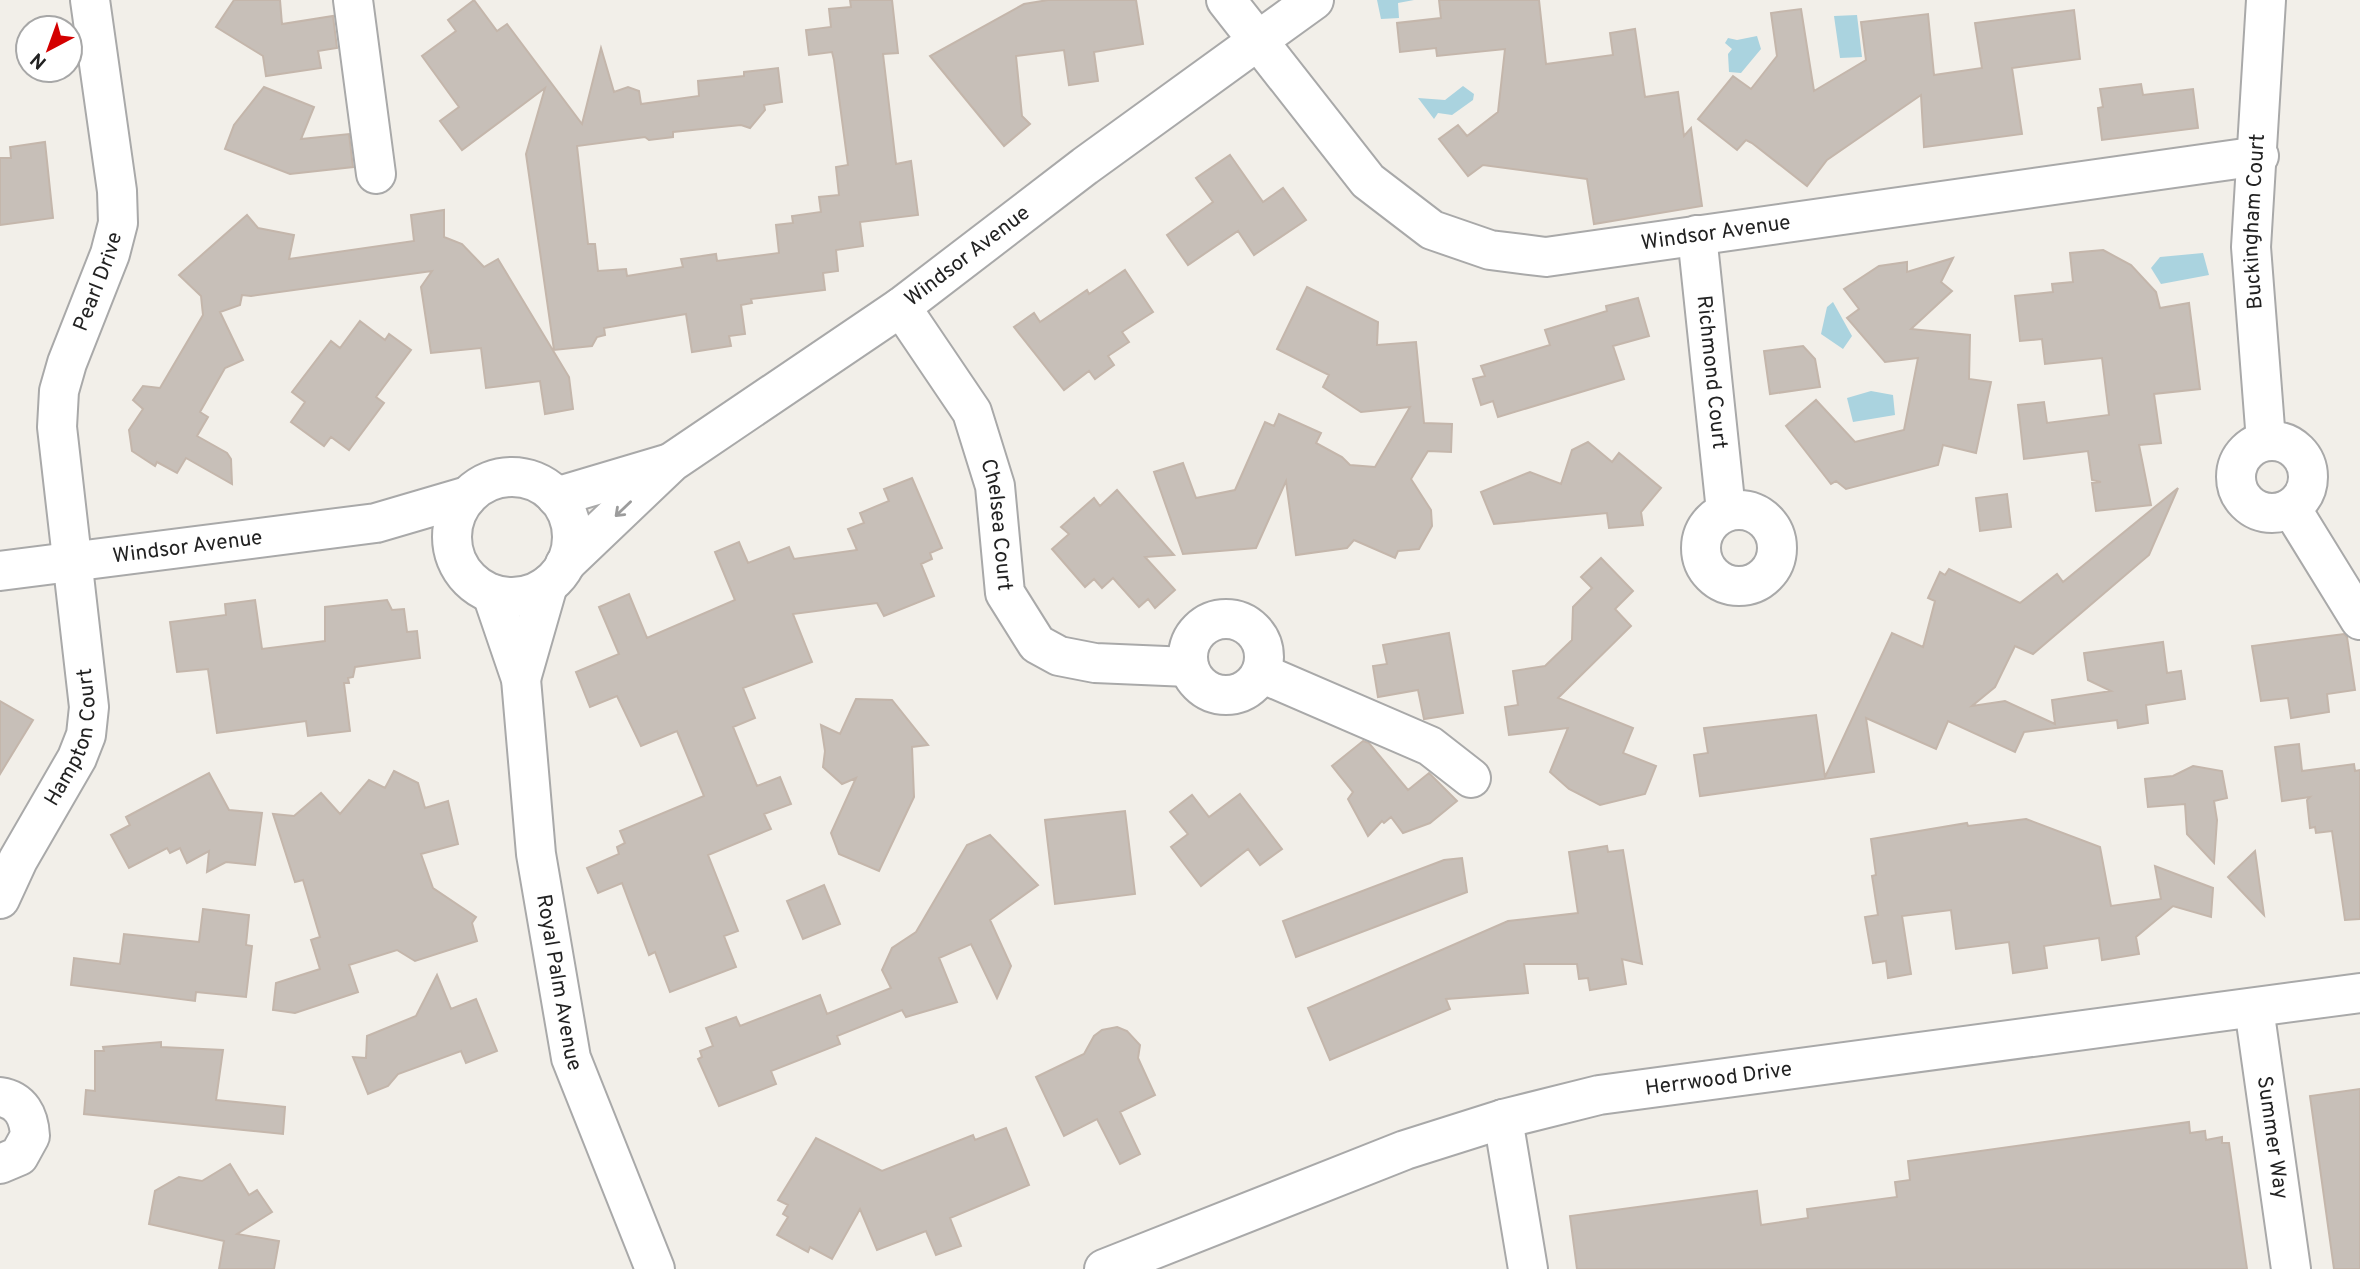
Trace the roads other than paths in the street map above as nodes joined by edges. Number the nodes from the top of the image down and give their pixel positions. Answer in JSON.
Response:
{"nodes":[{"id":1,"x":90,"y":0,"type":"edge"},
{"id":2,"x":353,"y":0,"type":"edge"},
{"id":3,"x":1226,"y":0,"type":"edge"},
{"id":4,"x":1314,"y":0,"type":"edge"},
{"id":5,"x":2266,"y":0,"type":"edge"},
{"id":6,"x":1257,"y":41,"type":"junction"},
{"id":7,"x":2259,"y":156,"type":"junction"},
{"id":8,"x":376,"y":174,"type":"dead end"},
{"id":9,"x":1697,"y":235,"type":"junction"},
{"id":10,"x":901,"y":307,"type":"junction"},
{"id":11,"x":2266,"y":441,"type":"junction"},
{"id":12,"x":672,"y":462,"type":"junction"},
{"id":13,"x":468,"y":496,"type":"junction"},
{"id":14,"x":556,"y":497,"type":"junction"},
{"id":15,"x":2291,"y":508,"type":"junction"},
{"id":16,"x":1726,"y":511,"type":"dead end"},
{"id":17,"x":376,"y":523,"type":"junction"},
{"id":18,"x":453,"y":551,"type":"junction"},
{"id":19,"x":71,"y":563,"type":"junction"},
{"id":20,"x":0,"y":571,"type":"edge"},
{"id":21,"x":557,"y":575,"type":"junction"},
{"id":22,"x":492,"y":594,"type":"junction"},
{"id":23,"x":2360,"y":620,"type":"edge"},
{"id":24,"x":1189,"y":667,"type":"junction"},
{"id":25,"x":1261,"y":673,"type":"junction"},
{"id":26,"x":521,"y":679,"type":"junction"},
{"id":27,"x":1471,"y":778,"type":"dead end"},
{"id":28,"x":0,"y":898,"type":"edge"},
{"id":29,"x":2360,"y":993,"type":"edge"},
{"id":30,"x":2254,"y":1008,"type":"junction"},
{"id":31,"x":0,"y":1097,"type":"edge"},
{"id":32,"x":1503,"y":1119,"type":"junction"},
{"id":33,"x":0,"y":1164,"type":"edge"},
{"id":34,"x":655,"y":1269,"type":"edge"},
{"id":35,"x":1104,"y":1269,"type":"edge"},
{"id":36,"x":1528,"y":1269,"type":"edge"},
{"id":37,"x":2291,"y":1269,"type":"edge"}],
"edges":[{"from":1,"to":19,"type":"street","name":"Pearl Drive"},
{"from":2,"to":8,"type":"street"},
{"from":3,"to":6,"type":"street"},
{"from":4,"to":6,"type":"street","name":"Windsor Avenue"},
{"from":5,"to":7,"type":"street","name":"Buckingham Court"},
{"from":6,"to":9,"type":"street","name":"Windsor Avenue"},
{"from":6,"to":10,"type":"street","name":"Windsor Avenue"},
{"from":7,"to":9,"type":"street","name":"Windsor Avenue"},
{"from":7,"to":11,"type":"street","name":"Buckingham Court"},
{"from":9,"to":16,"type":"street","name":"Richmond Court"},
{"from":10,"to":12,"type":"street","name":"Windsor Avenue"},
{"from":10,"to":24,"type":"street","name":"Chelsea Court"},
{"from":11,"to":15,"type":"street"},
{"from":11,"to":15,"type":"street"},
{"from":12,"to":14,"type":"street","name":"Windsor Avenue"},
{"from":12,"to":21,"type":"street","name":"Windsor Avenue","one_way":true},
{"from":13,"to":14,"type":"street"},
{"from":13,"to":17,"type":"street","name":"Windsor Avenue"},
{"from":13,"to":18,"type":"street"},
{"from":14,"to":21,"type":"street"},
{"from":15,"to":23,"type":"street"},
{"from":17,"to":18,"type":"street","name":"Windsor Avenue"},
{"from":17,"to":19,"type":"street","name":"Windsor Avenue"},
{"from":18,"to":22,"type":"street"},
{"from":19,"to":20,"type":"street","name":"Windsor Avenue"},
{"from":19,"to":28,"type":"street","name":"Hampton Court"},
{"from":21,"to":22,"type":"street"},
{"from":21,"to":26,"type":"street","name":"Royal Palm Avenue"},
{"from":22,"to":26,"type":"street","name":"Royal Palm Avenue"},
{"from":24,"to":25,"type":"street"},
{"from":24,"to":25,"type":"street"},
{"from":25,"to":27,"type":"street"},
{"from":26,"to":34,"type":"street","name":"Royal Palm Avenue"},
{"from":29,"to":30,"type":"street","name":"Herrwood Drive"},
{"from":30,"to":32,"type":"street","name":"Herrwood Drive"},
{"from":30,"to":37,"type":"street","name":"Summer Way"},
{"from":31,"to":33,"type":"street"},
{"from":32,"to":35,"type":"street","name":"Herrwood Drive"},
{"from":32,"to":36,"type":"street"}]}
